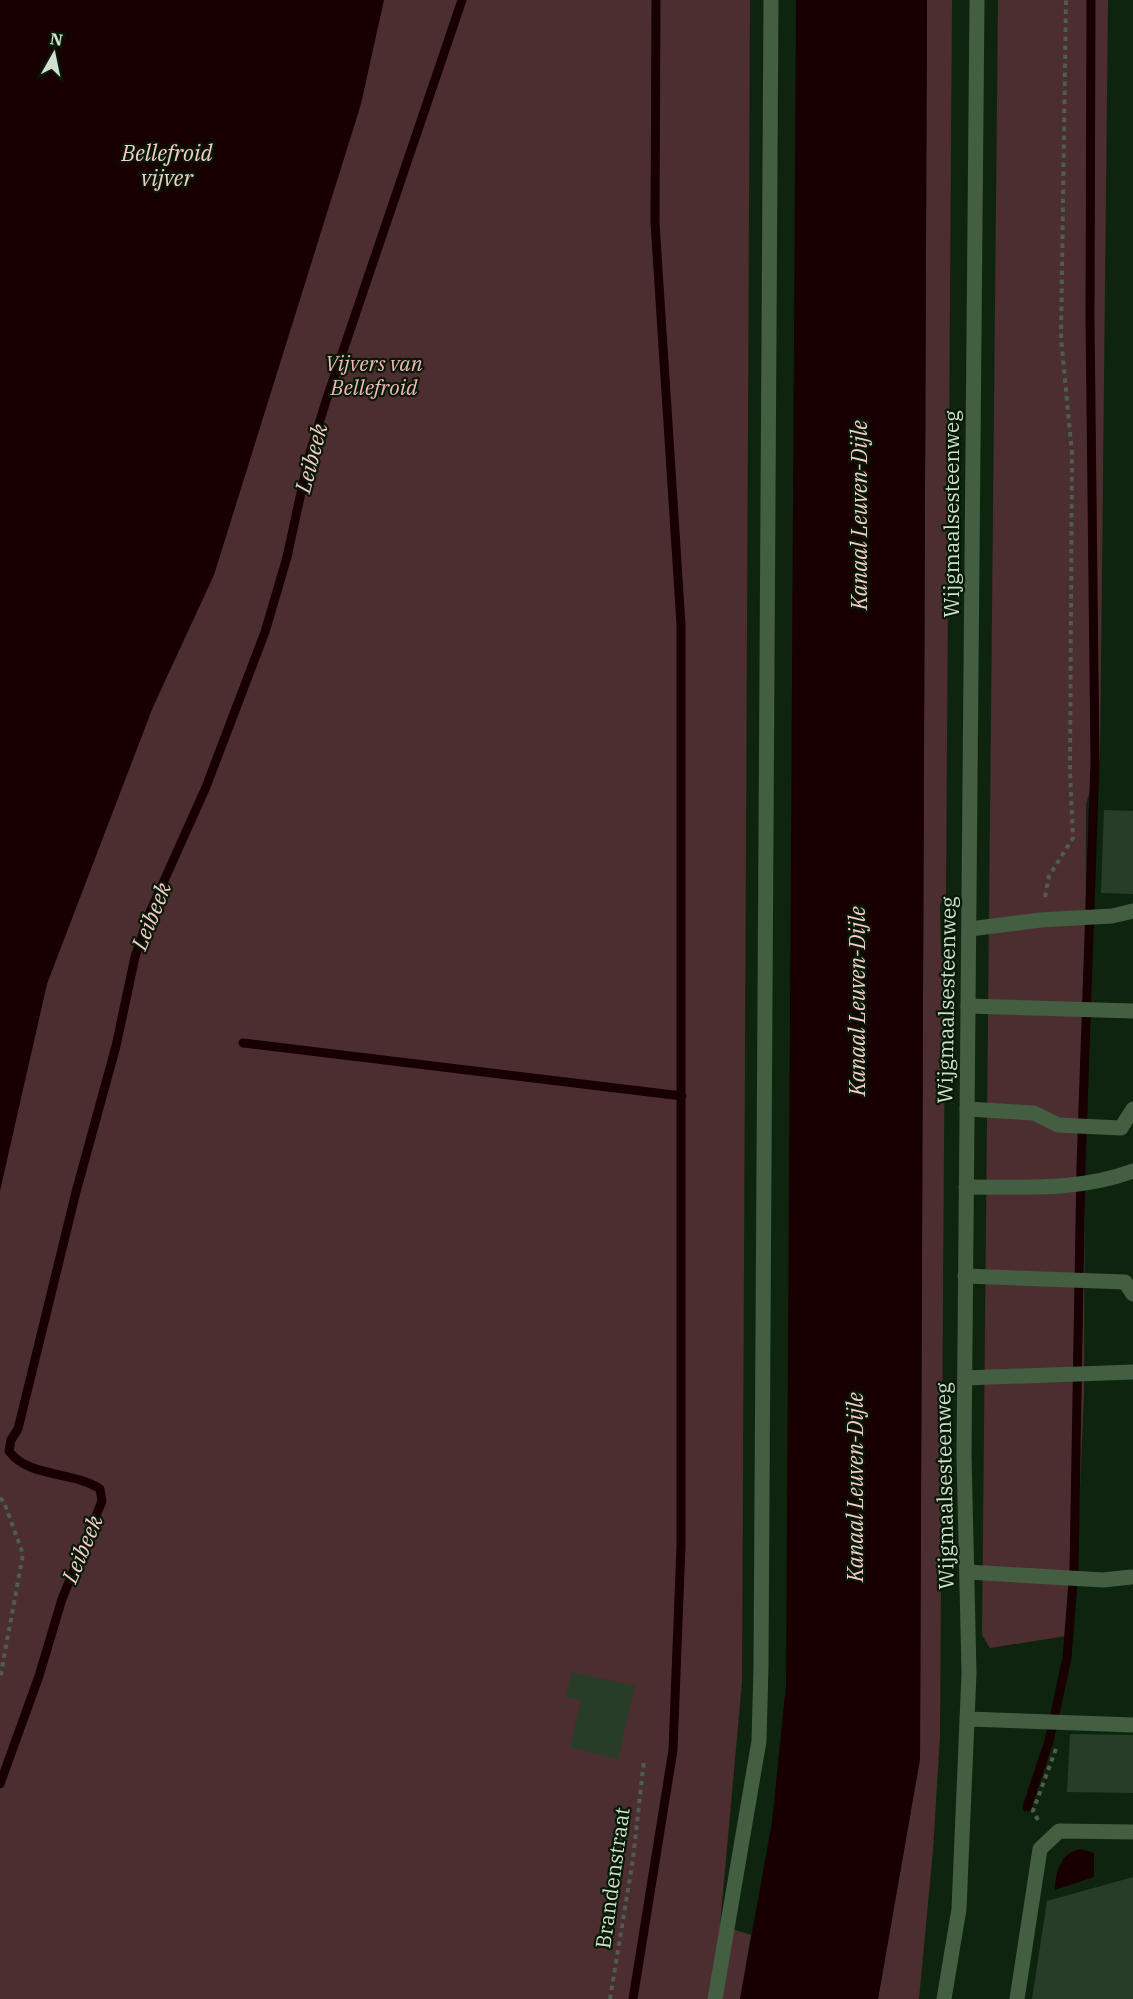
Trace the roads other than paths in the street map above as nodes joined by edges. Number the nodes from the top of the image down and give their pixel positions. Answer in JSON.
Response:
{"nodes":[{"id":1,"x":771,"y":0,"type":"edge"},
{"id":2,"x":977,"y":0,"type":"edge"},
{"id":3,"x":1133,"y":911,"type":"edge"},
{"id":4,"x":970,"y":929,"type":"junction"},
{"id":5,"x":968,"y":1006,"type":"junction"},
{"id":6,"x":1133,"y":1011,"type":"edge"},
{"id":7,"x":967,"y":1109,"type":"junction"},
{"id":8,"x":1133,"y":1109,"type":"edge"},
{"id":9,"x":1133,"y":1171,"type":"edge"},
{"id":10,"x":966,"y":1187,"type":"junction"},
{"id":11,"x":965,"y":1276,"type":"junction"},
{"id":12,"x":1133,"y":1294,"type":"edge"},
{"id":13,"x":1133,"y":1372,"type":"edge"},
{"id":14,"x":965,"y":1378,"type":"junction"},
{"id":15,"x":967,"y":1572,"type":"junction"},
{"id":16,"x":1131,"y":1577,"type":"dead end"},
{"id":17,"x":967,"y":1719,"type":"junction"},
{"id":18,"x":1133,"y":1725,"type":"edge"},
{"id":19,"x":1133,"y":1832,"type":"edge"},
{"id":20,"x":715,"y":1999,"type":"edge"},
{"id":21,"x":944,"y":1999,"type":"edge"},
{"id":22,"x":1017,"y":1999,"type":"edge"}],
"edges":[{"from":1,"to":20,"type":"street"},
{"from":2,"to":4,"type":"street","name":"Wijgmaalsesteenweg"},
{"from":3,"to":4,"type":"street"},
{"from":4,"to":5,"type":"street","name":"Wijgmaalsesteenweg"},
{"from":5,"to":6,"type":"street"},
{"from":5,"to":7,"type":"street","name":"Wijgmaalsesteenweg"},
{"from":7,"to":8,"type":"street"},
{"from":7,"to":10,"type":"street","name":"Wijgmaalsesteenweg"},
{"from":9,"to":10,"type":"street"},
{"from":10,"to":11,"type":"street","name":"Wijgmaalsesteenweg"},
{"from":11,"to":12,"type":"street"},
{"from":11,"to":14,"type":"street","name":"Wijgmaalsesteenweg"},
{"from":13,"to":14,"type":"street"},
{"from":14,"to":15,"type":"street","name":"Wijgmaalsesteenweg"},
{"from":15,"to":16,"type":"street"},
{"from":15,"to":17,"type":"street","name":"Wijgmaalsesteenweg"},
{"from":17,"to":18,"type":"street"},
{"from":17,"to":21,"type":"street","name":"Wijgmaalsesteenweg"},
{"from":19,"to":22,"type":"street"}]}
